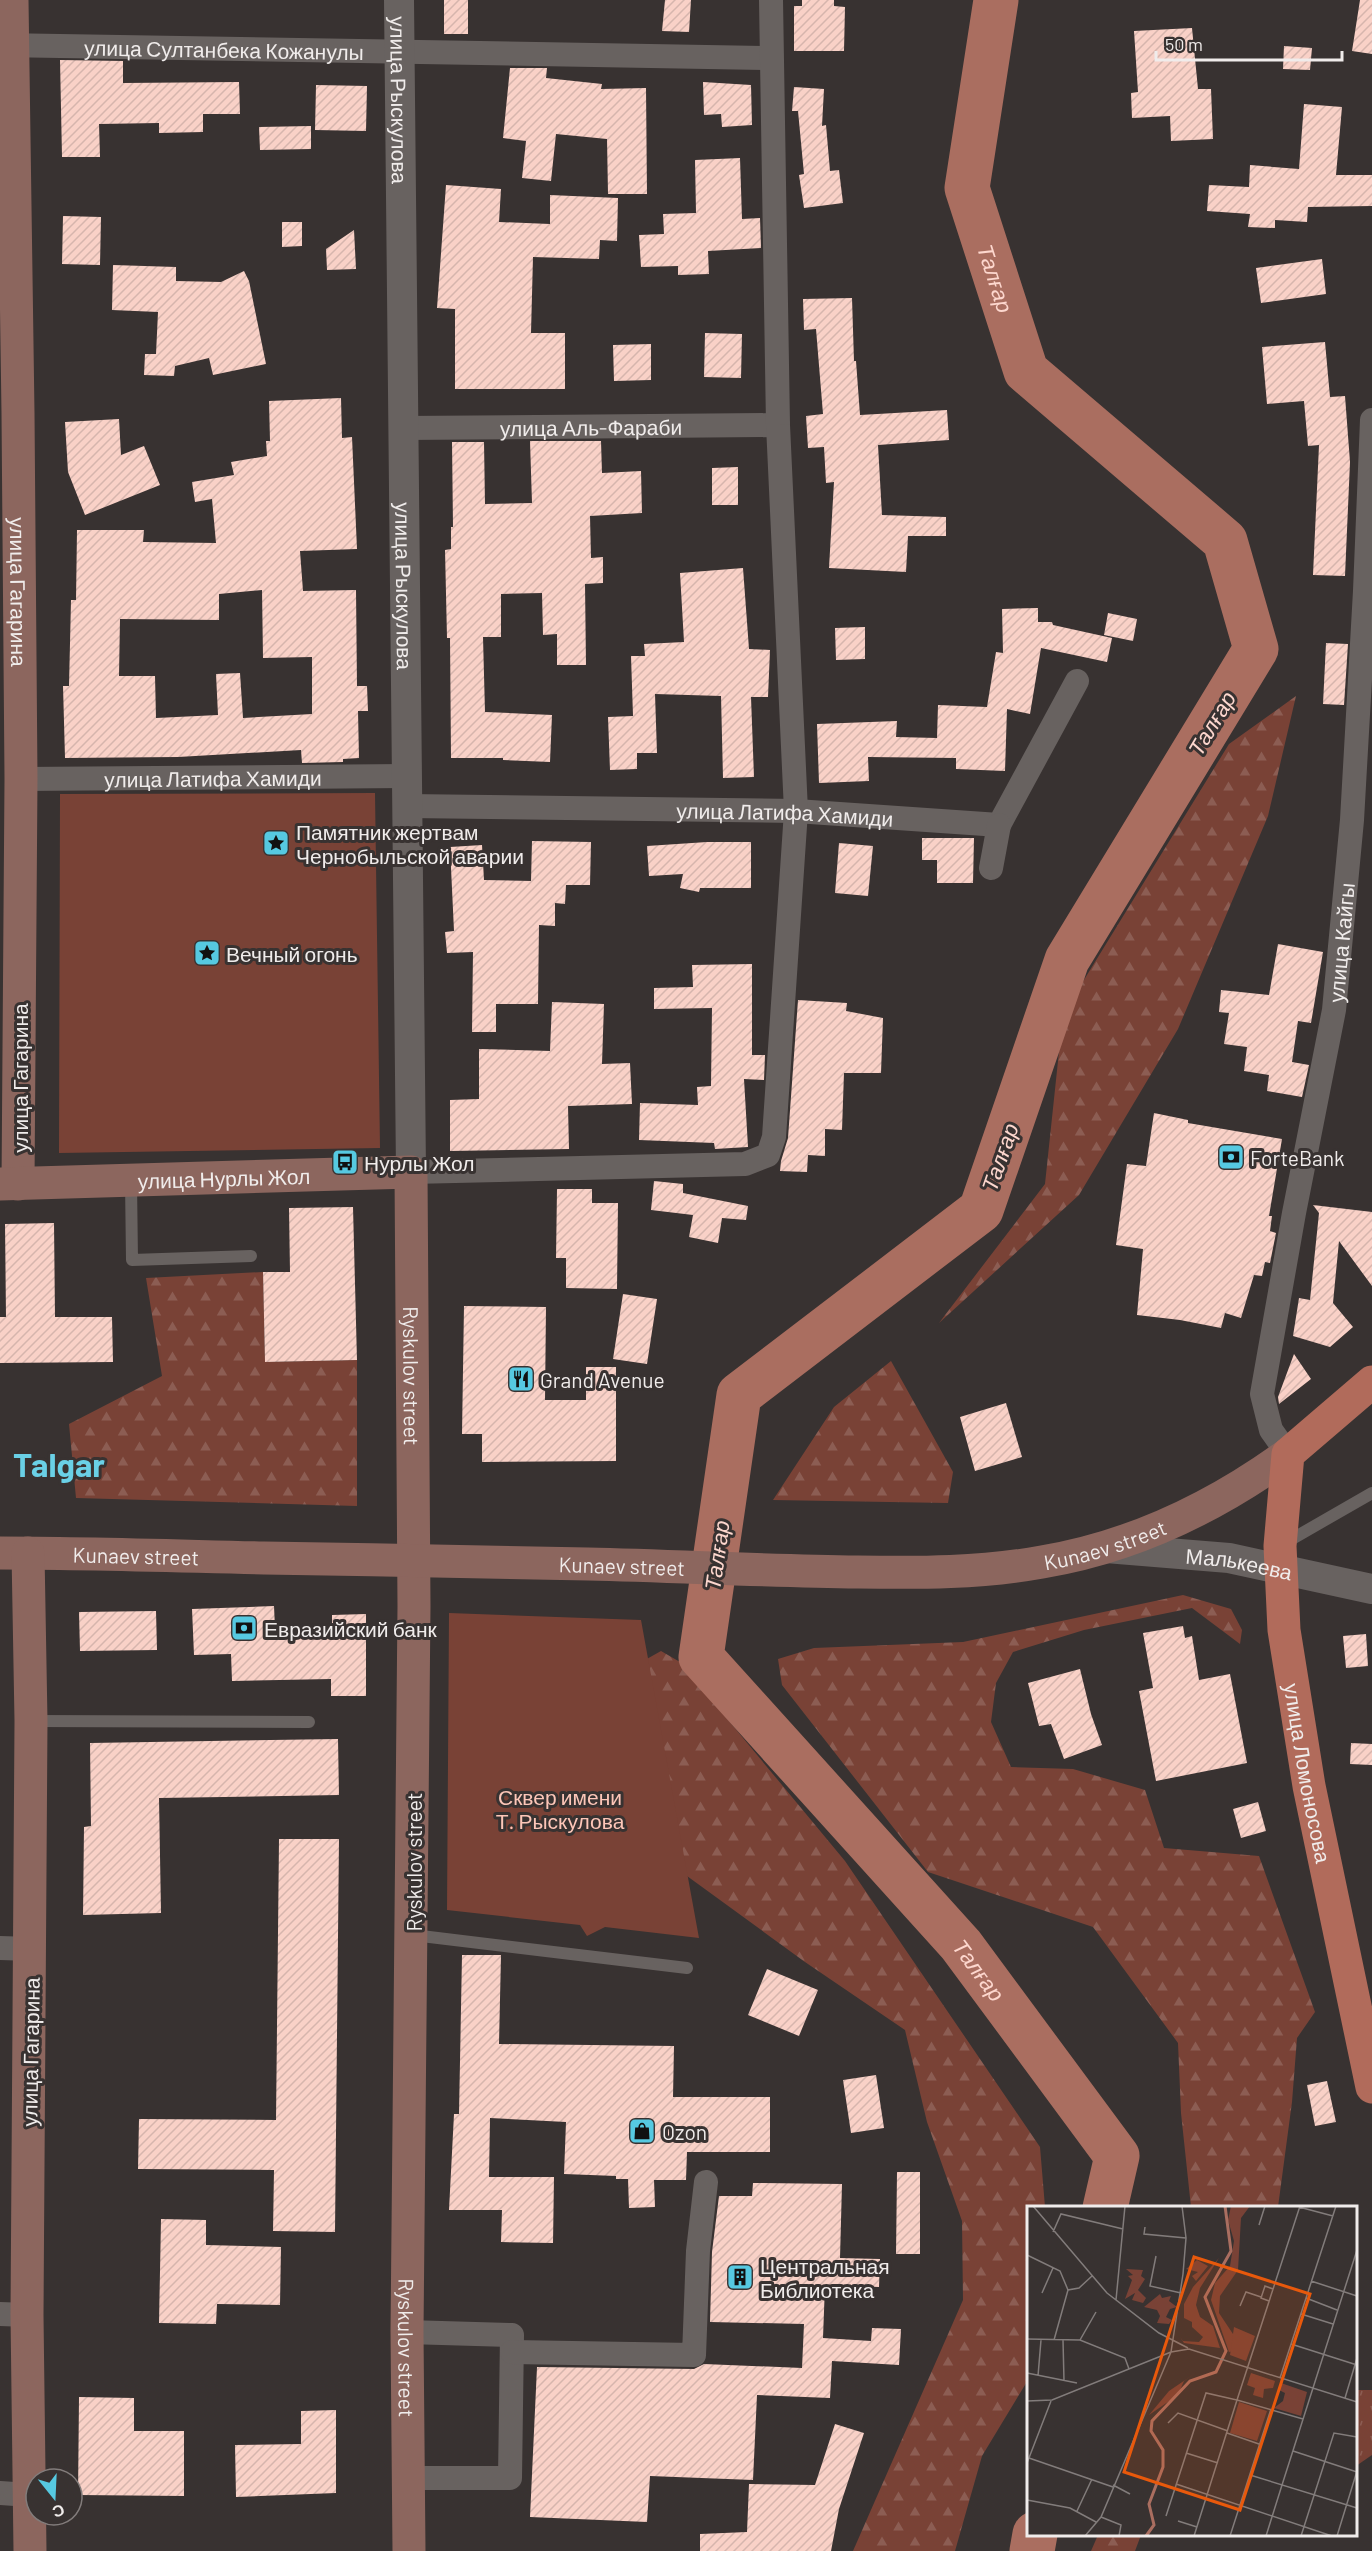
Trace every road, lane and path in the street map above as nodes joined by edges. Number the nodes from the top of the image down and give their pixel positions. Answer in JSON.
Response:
{"nodes":[{"id":1,"x":12,"y":0,"type":"edge"},
{"id":2,"x":399,"y":0,"type":"edge"},
{"id":3,"x":771,"y":0,"type":"edge"},
{"id":4,"x":6,"y":45,"type":"edge"},
{"id":5,"x":400,"y":51,"type":"junction"},
{"id":6,"x":771,"y":58,"type":"junction"},
{"id":7,"x":9,"y":413,"type":"edge"},
{"id":8,"x":1372,"y":420,"type":"edge"},
{"id":9,"x":778,"y":425,"type":"junction"},
{"id":10,"x":403,"y":428,"type":"junction"},
{"id":11,"x":1077,"y":681,"type":"dead end"},
{"id":12,"x":406,"y":776,"type":"junction"},
{"id":13,"x":21,"y":778,"type":"junction"},
{"id":14,"x":406,"y":806,"type":"junction"},
{"id":15,"x":796,"y":811,"type":"junction"},
{"id":16,"x":999,"y":825,"type":"junction"},
{"id":17,"x":991,"y":868,"type":"dead end"},
{"id":18,"x":411,"y":1172,"type":"junction"},
{"id":19,"x":131,"y":1180,"type":"junction"},
{"id":20,"x":9,"y":1184,"type":"edge"},
{"id":21,"x":251,"y":1256,"type":"dead end"},
{"id":22,"x":1372,"y":1382,"type":"edge"},
{"id":23,"x":1288,"y":1454,"type":"junction"},
{"id":24,"x":1372,"y":1493,"type":"edge"},
{"id":25,"x":1103,"y":1548,"type":"junction"},
{"id":26,"x":14,"y":1553,"type":"edge"},
{"id":27,"x":1280,"y":1557,"type":"junction"},
{"id":28,"x":413,"y":1561,"type":"junction"},
{"id":29,"x":1372,"y":1589,"type":"edge"},
{"id":30,"x":31,"y":1721,"type":"junction"},
{"id":31,"x":309,"y":1722,"type":"dead end"},
{"id":32,"x":412,"y":1935,"type":"junction"},
{"id":33,"x":15,"y":1948,"type":"edge"},
{"id":34,"x":687,"y":1968,"type":"dead end"},
{"id":35,"x":1372,"y":2087,"type":"edge"},
{"id":36,"x":706,"y":2182,"type":"dead end"},
{"id":37,"x":13,"y":2315,"type":"edge"},
{"id":38,"x":407,"y":2332,"type":"junction"},
{"id":39,"x":512,"y":2352,"type":"junction"},
{"id":40,"x":409,"y":2478,"type":"junction"},
{"id":41,"x":15,"y":2494,"type":"edge"},
{"id":42,"x":30,"y":2551,"type":"edge"},
{"id":43,"x":409,"y":2551,"type":"edge"}],
"edges":[{"from":1,"to":4,"type":"main road","name":"улица Гагарина"},
{"from":2,"to":5,"type":"street","name":"улица Рыскулова"},
{"from":3,"to":6,"type":"street"},
{"from":4,"to":5,"type":"street","name":"улица Султанбека Кожанулы"},
{"from":4,"to":7,"type":"main road","name":"улица Гагарина"},
{"from":5,"to":6,"type":"street","name":"улица Султанбека Кожанулы"},
{"from":5,"to":10,"type":"street","name":"улица Рыскулова"},
{"from":6,"to":9,"type":"street"},
{"from":7,"to":13,"type":"main road","name":"улица Гагарина"},
{"from":8,"to":23,"type":"street","name":"улица Кайгы"},
{"from":9,"to":10,"type":"street","name":"улица Аль-Фараби"},
{"from":9,"to":15,"type":"street"},
{"from":10,"to":12,"type":"street","name":"улица Рыскулова"},
{"from":11,"to":16,"type":"street"},
{"from":12,"to":13,"type":"street","name":"улица Латифа Хамиди"},
{"from":12,"to":14,"type":"street","name":"улица Рыскулова"},
{"from":13,"to":20,"type":"main road","name":"улица Гагарина"},
{"from":14,"to":15,"type":"street","name":"улица Латифа Хамиди"},
{"from":14,"to":18,"type":"street","name":"улица Рыскулова"},
{"from":15,"to":16,"type":"street","name":"улица Латифа Хамиди"},
{"from":15,"to":18,"type":"street","name":"улица Нурлы Жол"},
{"from":16,"to":17,"type":"street"},
{"from":18,"to":19,"type":"main road","name":"улица Нурлы Жол"},
{"from":18,"to":28,"type":"main road","name":"Ryskulov street"},
{"from":19,"to":20,"type":"main road","name":"улица Нурлы Жол"},
{"from":19,"to":21,"type":"lane"},
{"from":22,"to":23,"type":"main road","name":"Kunaev street"},
{"from":23,"to":25,"type":"main road","name":"Kunaev street"},
{"from":23,"to":27,"type":"main road","name":"улица Ломоносова"},
{"from":24,"to":27,"type":"lane"},
{"from":25,"to":27,"type":"street","name":"Малькеева"},
{"from":25,"to":28,"type":"main road","name":"Kunaev street"},
{"from":26,"to":28,"type":"main road","name":"Kunaev street"},
{"from":26,"to":30,"type":"main road","name":"улица Гагарина"},
{"from":27,"to":29,"type":"street","name":"Малькеева"},
{"from":27,"to":35,"type":"main road","name":"улица Ломоносова"},
{"from":28,"to":32,"type":"main road","name":"Ryskulov street"},
{"from":30,"to":31,"type":"lane"},
{"from":30,"to":33,"type":"main road","name":"улица Гагарина"},
{"from":32,"to":34,"type":"lane"},
{"from":32,"to":38,"type":"main road","name":"Ryskulov street"},
{"from":33,"to":37,"type":"main road","name":"улица Гагарина"},
{"from":36,"to":39,"type":"street"},
{"from":37,"to":41,"type":"main road","name":"улица Гагарина"},
{"from":38,"to":39,"type":"street"},
{"from":38,"to":40,"type":"main road","name":"Ryskulov street"},
{"from":39,"to":40,"type":"street"},
{"from":40,"to":43,"type":"main road","name":"Ryskulov street"},
{"from":41,"to":42,"type":"main road","name":"улица Гагарина"}]}
